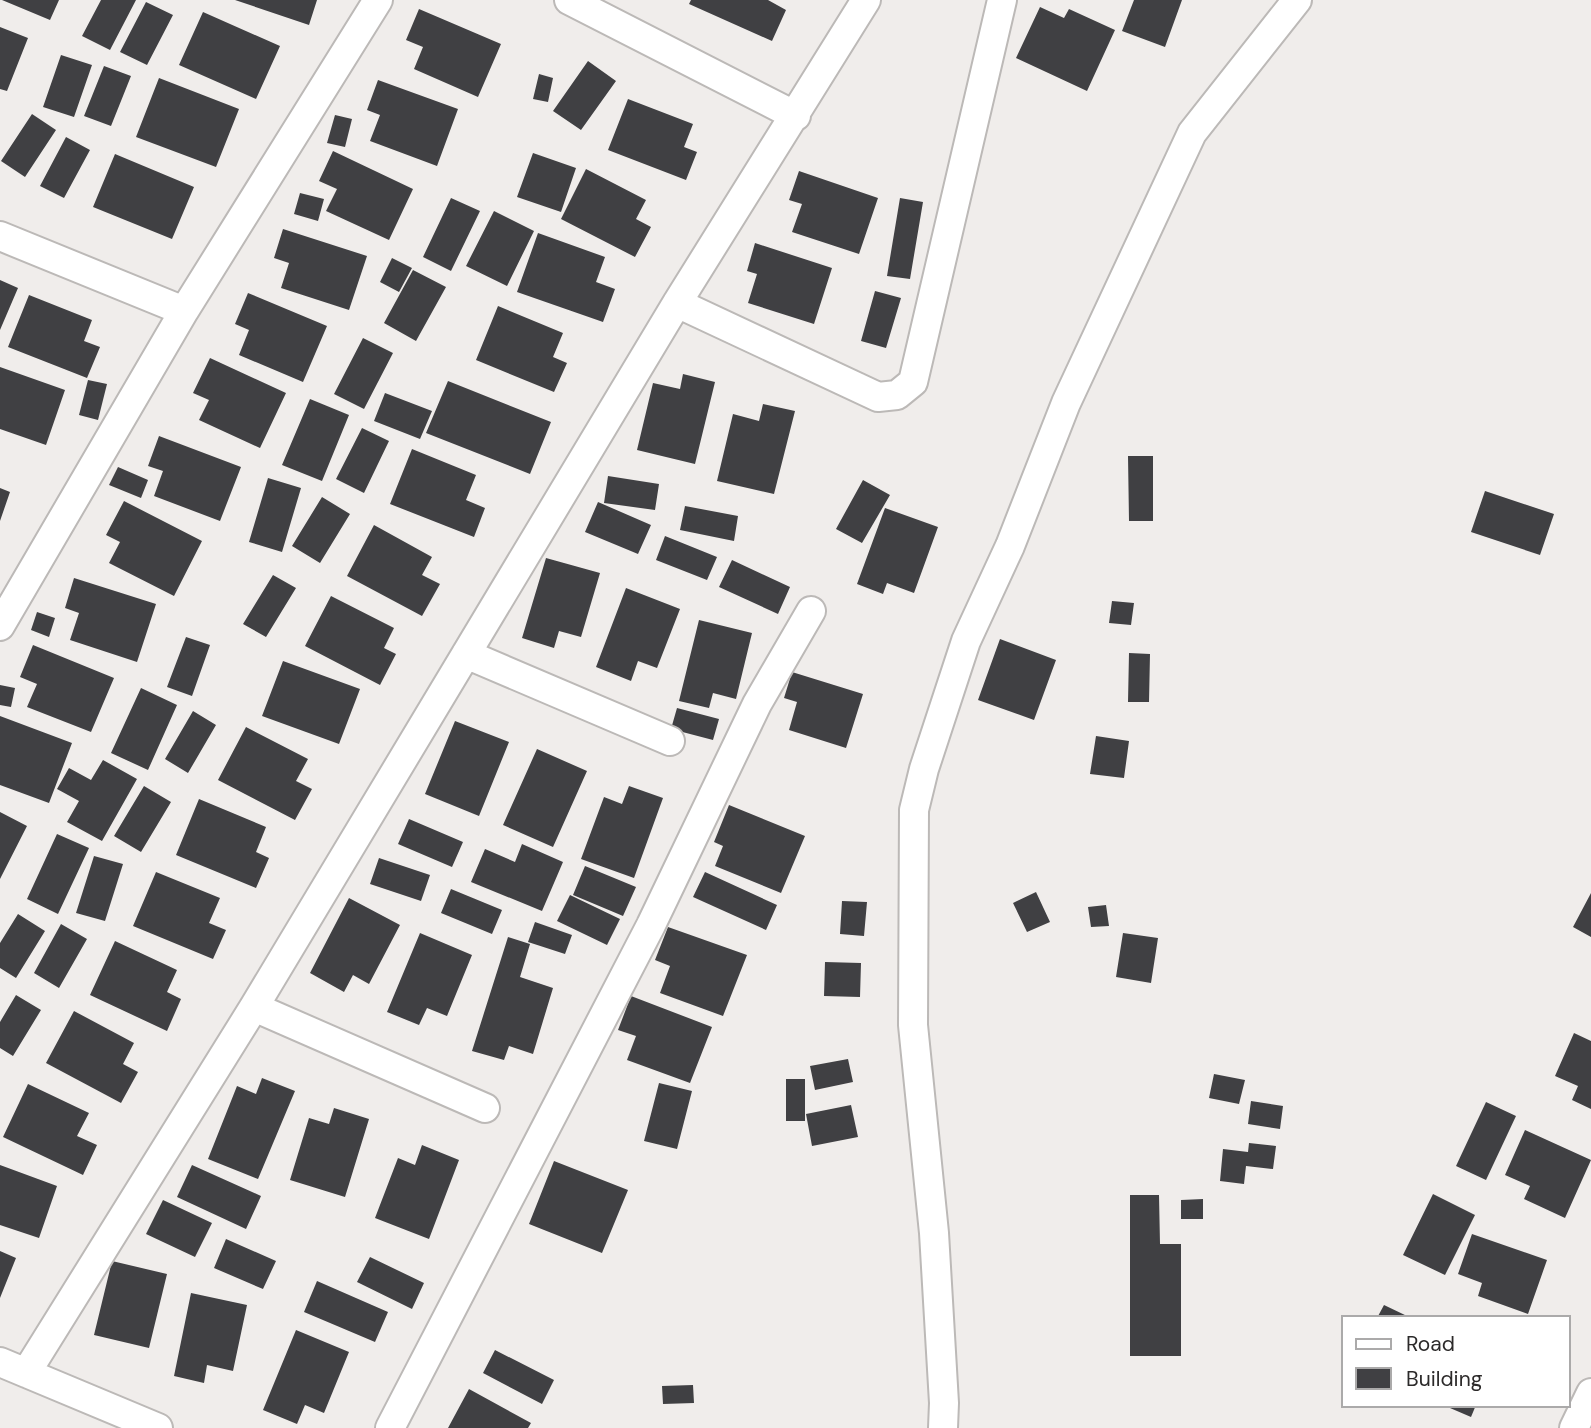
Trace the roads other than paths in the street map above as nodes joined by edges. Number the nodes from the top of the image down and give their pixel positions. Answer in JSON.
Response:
{"nodes":[{"id":1,"x":378,"y":0,"type":"edge"},
{"id":2,"x":569,"y":0,"type":"edge"},
{"id":3,"x":866,"y":0,"type":"edge"},
{"id":4,"x":1002,"y":0,"type":"edge"},
{"id":5,"x":1297,"y":0,"type":"edge"},
{"id":6,"x":796,"y":116,"type":"junction"},
{"id":7,"x":0,"y":236,"type":"edge"},
{"id":8,"x":677,"y":303,"type":"junction"},
{"id":9,"x":184,"y":311,"type":"junction"},
{"id":10,"x":811,"y":611,"type":"dead end"},
{"id":11,"x":0,"y":626,"type":"edge"},
{"id":12,"x":466,"y":654,"type":"junction"},
{"id":13,"x":670,"y":741,"type":"dead end"},
{"id":14,"x":254,"y":1007,"type":"junction"},
{"id":15,"x":485,"y":1108,"type":"dead end"},
{"id":16,"x":0,"y":1363,"type":"edge"},
{"id":17,"x":26,"y":1373,"type":"junction"},
{"id":18,"x":1591,"y":1394,"type":"edge"},
{"id":19,"x":158,"y":1428,"type":"edge"},
{"id":20,"x":390,"y":1428,"type":"edge"},
{"id":21,"x":943,"y":1428,"type":"edge"},
{"id":22,"x":1574,"y":1428,"type":"edge"}],
"edges":[{"from":1,"to":9,"type":"street"},
{"from":2,"to":6,"type":"street"},
{"from":3,"to":6,"type":"street"},
{"from":4,"to":8,"type":"street"},
{"from":5,"to":21,"type":"street"},
{"from":6,"to":8,"type":"street"},
{"from":7,"to":9,"type":"street"},
{"from":8,"to":12,"type":"street"},
{"from":9,"to":11,"type":"street"},
{"from":10,"to":20,"type":"street"},
{"from":12,"to":13,"type":"street"},
{"from":12,"to":14,"type":"street"},
{"from":14,"to":15,"type":"street"},
{"from":14,"to":17,"type":"street"},
{"from":16,"to":17,"type":"street"},
{"from":17,"to":19,"type":"street"},
{"from":18,"to":22,"type":"street"}]}
